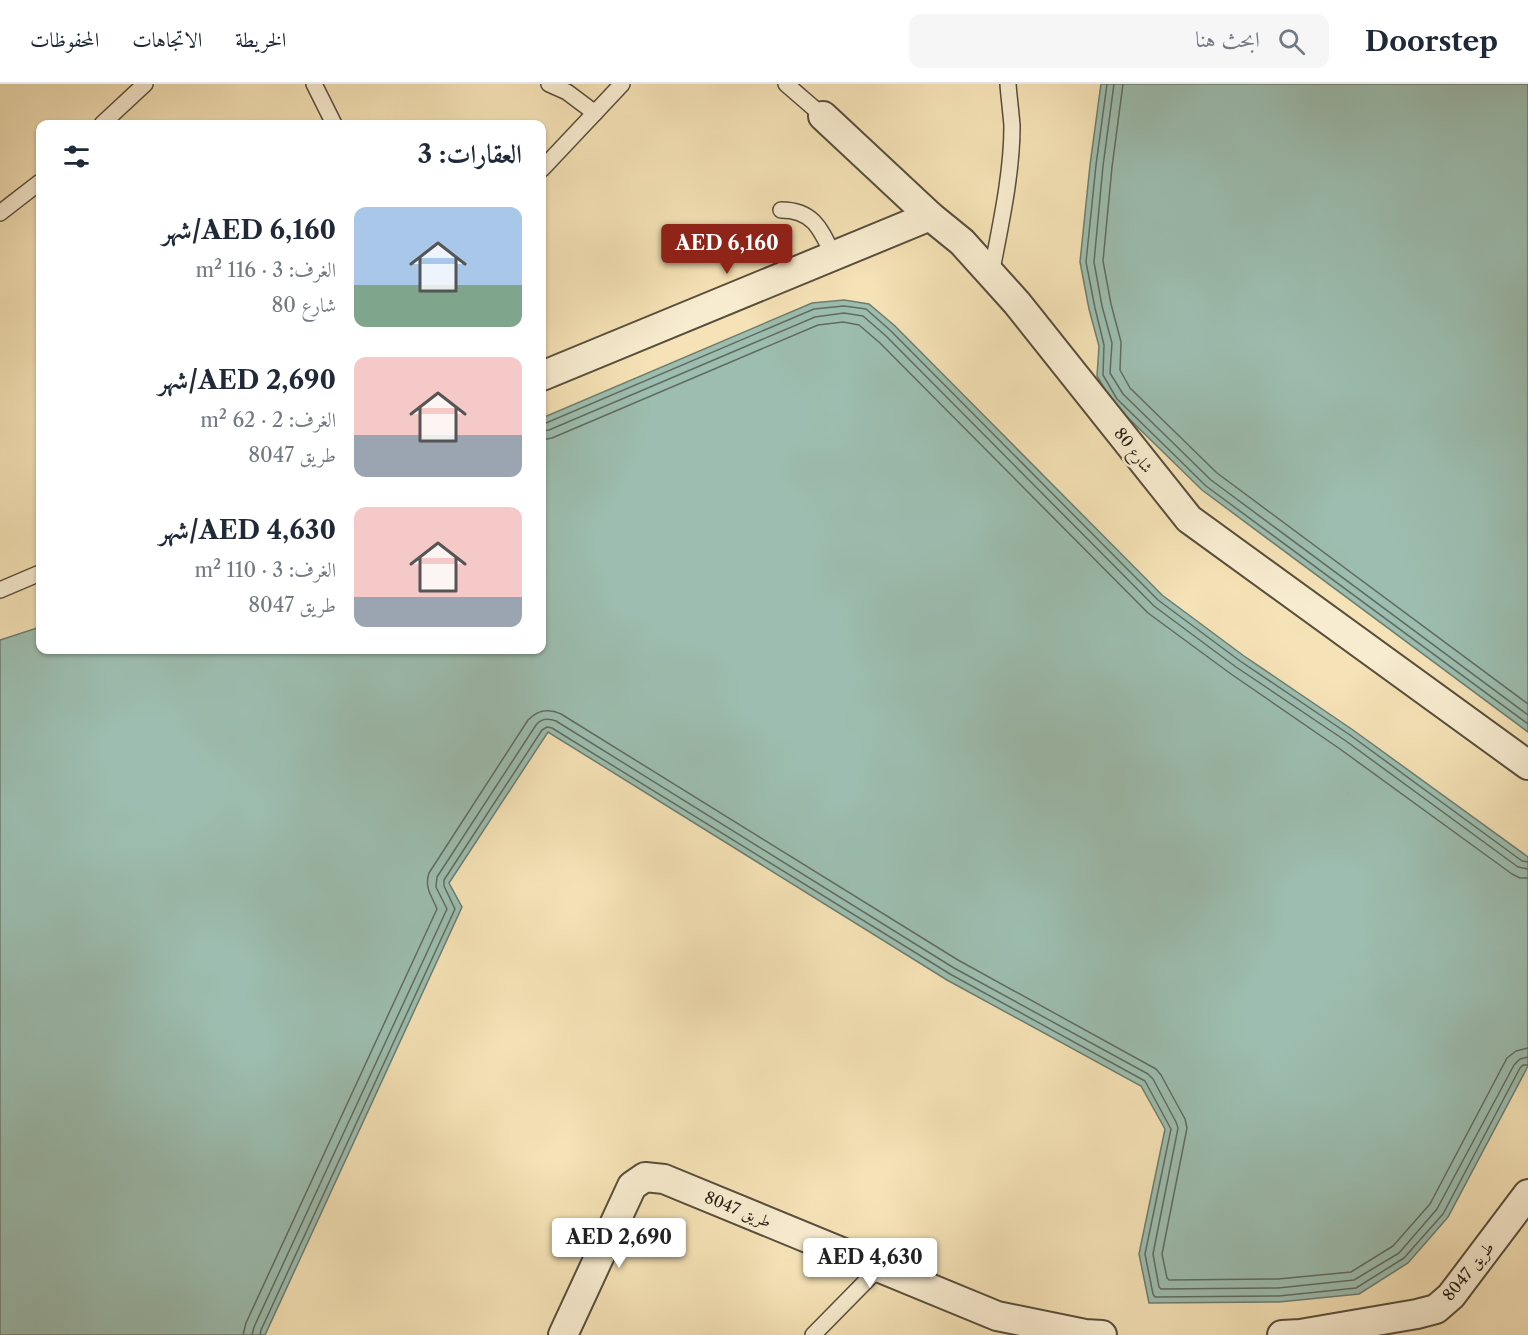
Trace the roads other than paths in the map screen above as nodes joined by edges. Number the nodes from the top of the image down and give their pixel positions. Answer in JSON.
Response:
{"nodes":[{"id":1,"x":145,"y":84,"type":"edge"},
{"id":2,"x":314,"y":84,"type":"edge"},
{"id":3,"x":549,"y":84,"type":"edge"},
{"id":4,"x":622,"y":84,"type":"edge"},
{"id":5,"x":786,"y":84,"type":"edge"},
{"id":6,"x":1008,"y":84,"type":"edge"},
{"id":7,"x":594,"y":113,"type":"junction"},
{"id":8,"x":823,"y":116,"type":"joint"},
{"id":9,"x":106,"y":120,"type":"edge"},
{"id":10,"x":332,"y":120,"type":"edge"},
{"id":11,"x":546,"y":165,"type":"edge"},
{"id":12,"x":36,"y":190,"type":"edge"},
{"id":13,"x":781,"y":210,"type":"dead end"},
{"id":14,"x":0,"y":213,"type":"edge"},
{"id":15,"x":930,"y":216,"type":"junction"},
{"id":16,"x":834,"y":256,"type":"junction"},
{"id":17,"x":991,"y":275,"type":"junction"},
{"id":18,"x":546,"y":374,"type":"edge"},
{"id":19,"x":36,"y":575,"type":"edge"},
{"id":20,"x":0,"y":590,"type":"edge"},
{"id":21,"x":1528,"y":765,"type":"edge"},
{"id":22,"x":1528,"y":1194,"type":"edge"},
{"id":23,"x":879,"y":1268,"type":"junction"},
{"id":24,"x":1394,"y":1326,"type":"edge"},
{"id":25,"x":563,"y":1335,"type":"edge"},
{"id":26,"x":813,"y":1335,"type":"edge"},
{"id":27,"x":1102,"y":1335,"type":"edge"},
{"id":28,"x":1282,"y":1335,"type":"edge"}],
"edges":[{"from":1,"to":9,"type":"lane"},
{"from":2,"to":10,"type":"lane"},
{"from":3,"to":7,"type":"lane"},
{"from":4,"to":7,"type":"lane"},
{"from":5,"to":8,"type":"lane","name":"شارع 80"},
{"from":6,"to":17,"type":"lane"},
{"from":7,"to":11,"type":"lane"},
{"from":8,"to":15,"type":"street","name":"شارع 80"},
{"from":12,"to":14,"type":"lane"},
{"from":13,"to":16,"type":"lane"},
{"from":15,"to":16,"type":"street"},
{"from":15,"to":17,"type":"street","name":"شارع 80"},
{"from":16,"to":18,"type":"street"},
{"from":17,"to":21,"type":"street","name":"شارع 80"},
{"from":19,"to":20,"type":"lane"},
{"from":22,"to":24,"type":"street","name":"طريق 8047"},
{"from":23,"to":25,"type":"street","name":"طريق 8047"},
{"from":23,"to":26,"type":"lane"},
{"from":23,"to":27,"type":"street","name":"طريق 8047"},
{"from":24,"to":28,"type":"street","name":"طريق 8047"}]}
